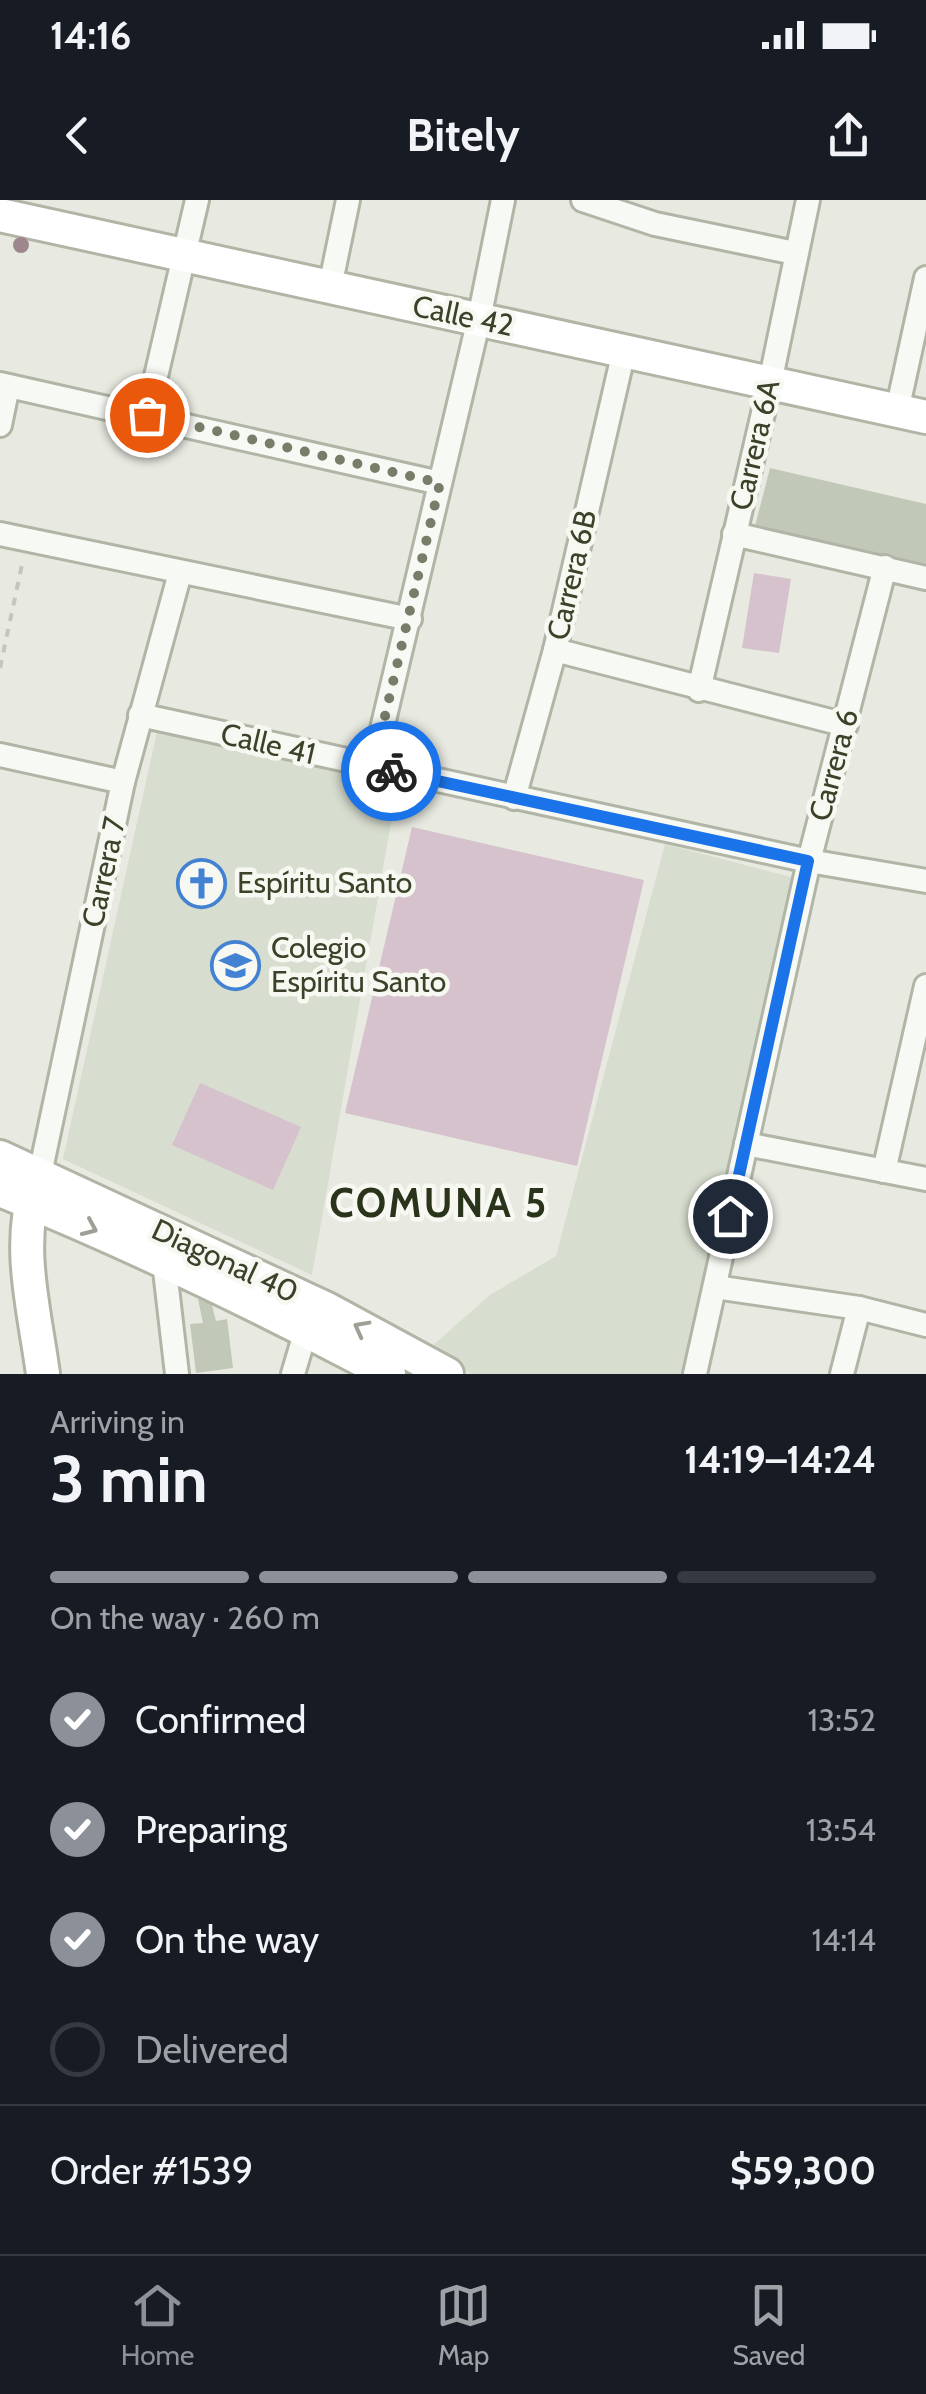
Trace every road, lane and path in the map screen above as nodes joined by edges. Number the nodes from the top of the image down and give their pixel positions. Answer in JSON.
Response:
{"nodes":[{"id":1,"x":197,"y":200,"type":"edge"},
{"id":2,"x":348,"y":200,"type":"edge"},
{"id":3,"x":503,"y":200,"type":"edge"},
{"id":4,"x":583,"y":200,"type":"edge"},
{"id":5,"x":659,"y":200,"type":"edge"},
{"id":6,"x":808,"y":200,"type":"edge"},
{"id":7,"x":0,"y":214,"type":"edge"},
{"id":8,"x":655,"y":224,"type":"junction"},
{"id":9,"x":795,"y":253,"type":"junction"},
{"id":10,"x":184,"y":255,"type":"junction"},
{"id":11,"x":926,"y":278,"type":"edge"},
{"id":12,"x":330,"y":286,"type":"junction"},
{"id":13,"x":478,"y":319,"type":"junction"},
{"id":14,"x":624,"y":351,"type":"junction"},
{"id":15,"x":770,"y":383,"type":"junction"},
{"id":16,"x":4,"y":385,"type":"edge"},
{"id":17,"x":912,"y":414,"type":"edge"},
{"id":18,"x":147,"y":415,"type":"junction"},
{"id":19,"x":0,"y":425,"type":"edge"},
{"id":20,"x":440,"y":483,"type":"junction"},
{"id":21,"x":0,"y":534,"type":"edge"},
{"id":22,"x":734,"y":534,"type":"junction"},
{"id":23,"x":28,"y":539,"type":"junction"},
{"id":24,"x":885,"y":567,"type":"junction"},
{"id":25,"x":180,"y":572,"type":"junction"},
{"id":26,"x":926,"y":578,"type":"edge"},
{"id":27,"x":410,"y":619,"type":"junction"},
{"id":28,"x":555,"y":650,"type":"junction"},
{"id":29,"x":0,"y":668,"type":"edge"},
{"id":30,"x":700,"y":690,"type":"junction"},
{"id":31,"x":140,"y":715,"type":"junction"},
{"id":32,"x":846,"y":725,"type":"junction"},
{"id":33,"x":0,"y":755,"type":"edge"},
{"id":34,"x":373,"y":767,"type":"junction"},
{"id":35,"x":123,"y":782,"type":"junction"},
{"id":36,"x":514,"y":798,"type":"junction"},
{"id":37,"x":808,"y":861,"type":"junction"},
{"id":38,"x":926,"y":882,"type":"edge"},
{"id":39,"x":926,"y":986,"type":"edge"},
{"id":40,"x":922,"y":1025,"type":"edge"},
{"id":41,"x":746,"y":1144,"type":"junction"},
{"id":42,"x":0,"y":1157,"type":"edge"},
{"id":43,"x":884,"y":1171,"type":"junction"},
{"id":44,"x":926,"y":1179,"type":"edge"},
{"id":45,"x":24,"y":1189,"type":"edge"},
{"id":46,"x":164,"y":1262,"type":"junction"},
{"id":47,"x":715,"y":1287,"type":"junction"},
{"id":48,"x":859,"y":1308,"type":"junction"},
{"id":49,"x":926,"y":1325,"type":"edge"},
{"id":50,"x":306,"y":1330,"type":"junction"},
{"id":51,"x":429,"y":1370,"type":"edge"},
{"id":52,"x":43,"y":1374,"type":"edge"},
{"id":53,"x":177,"y":1374,"type":"edge"},
{"id":54,"x":292,"y":1374,"type":"edge"},
{"id":55,"x":389,"y":1374,"type":"edge"},
{"id":56,"x":695,"y":1374,"type":"edge"},
{"id":57,"x":842,"y":1374,"type":"edge"}],
"edges":[{"from":1,"to":10,"type":"street"},
{"from":2,"to":12,"type":"street"},
{"from":3,"to":13,"type":"street"},
{"from":4,"to":8,"type":"street"},
{"from":5,"to":8,"type":"street"},
{"from":6,"to":9,"type":"street","name":"Carrera 6A"},
{"from":7,"to":10,"type":"street","name":"Calle 42"},
{"from":8,"to":9,"type":"street"},
{"from":9,"to":15,"type":"street","name":"Carrera 6A"},
{"from":10,"to":12,"type":"street","name":"Calle 42"},
{"from":10,"to":18,"type":"street"},
{"from":11,"to":17,"type":"street"},
{"from":12,"to":13,"type":"street","name":"Calle 42"},
{"from":13,"to":14,"type":"street","name":"Calle 42"},
{"from":13,"to":20,"type":"street"},
{"from":14,"to":15,"type":"street","name":"Calle 42"},
{"from":14,"to":28,"type":"street","name":"Carrera 6B"},
{"from":15,"to":17,"type":"street","name":"Calle 42"},
{"from":15,"to":22,"type":"street","name":"Carrera 6A"},
{"from":16,"to":18,"type":"street"},
{"from":16,"to":19,"type":"street"},
{"from":18,"to":20,"type":"street"},
{"from":20,"to":27,"type":"street"},
{"from":21,"to":23,"type":"street"},
{"from":22,"to":24,"type":"street"},
{"from":22,"to":30,"type":"street","name":"Carrera 6A"},
{"from":23,"to":25,"type":"street"},
{"from":23,"to":29,"type":"path"},
{"from":24,"to":26,"type":"street"},
{"from":24,"to":32,"type":"street","name":"Carrera 6"},
{"from":25,"to":27,"type":"street"},
{"from":25,"to":31,"type":"street","name":"Carrera 7"},
{"from":27,"to":34,"type":"street"},
{"from":28,"to":30,"type":"street"},
{"from":28,"to":36,"type":"street","name":"Carrera 6B"},
{"from":30,"to":32,"type":"street"},
{"from":31,"to":34,"type":"street","name":"Calle 41"},
{"from":31,"to":35,"type":"street","name":"Carrera 7"},
{"from":32,"to":37,"type":"street","name":"Carrera 6"},
{"from":33,"to":35,"type":"street"},
{"from":34,"to":36,"type":"street","name":"Calle 41"},
{"from":35,"to":45,"type":"street","name":"Carrera 7"},
{"from":36,"to":37,"type":"street","name":"Calle 41"},
{"from":37,"to":38,"type":"street","name":"Calle 41"},
{"from":37,"to":41,"type":"street","name":"Carrera 6"},
{"from":39,"to":40,"type":"street"},
{"from":40,"to":43,"type":"street"},
{"from":41,"to":43,"type":"street"},
{"from":41,"to":47,"type":"street","name":"Carrera 6"},
{"from":42,"to":45,"type":"street","name":"Diagonal 40"},
{"from":43,"to":44,"type":"street"},
{"from":45,"to":46,"type":"street","name":"Diagonal 40","one_way":true},
{"from":51,"to":45,"type":"street","name":"Diagonal 40","one_way":true},
{"from":45,"to":52,"type":"street"},
{"from":46,"to":50,"type":"street","name":"Diagonal 40"},
{"from":46,"to":53,"type":"street"},
{"from":47,"to":48,"type":"street"},
{"from":47,"to":56,"type":"street","name":"Carrera 6"},
{"from":48,"to":49,"type":"street"},
{"from":48,"to":57,"type":"street"},
{"from":50,"to":54,"type":"street"},
{"from":50,"to":55,"type":"street","name":"Diagonal 40"}]}
